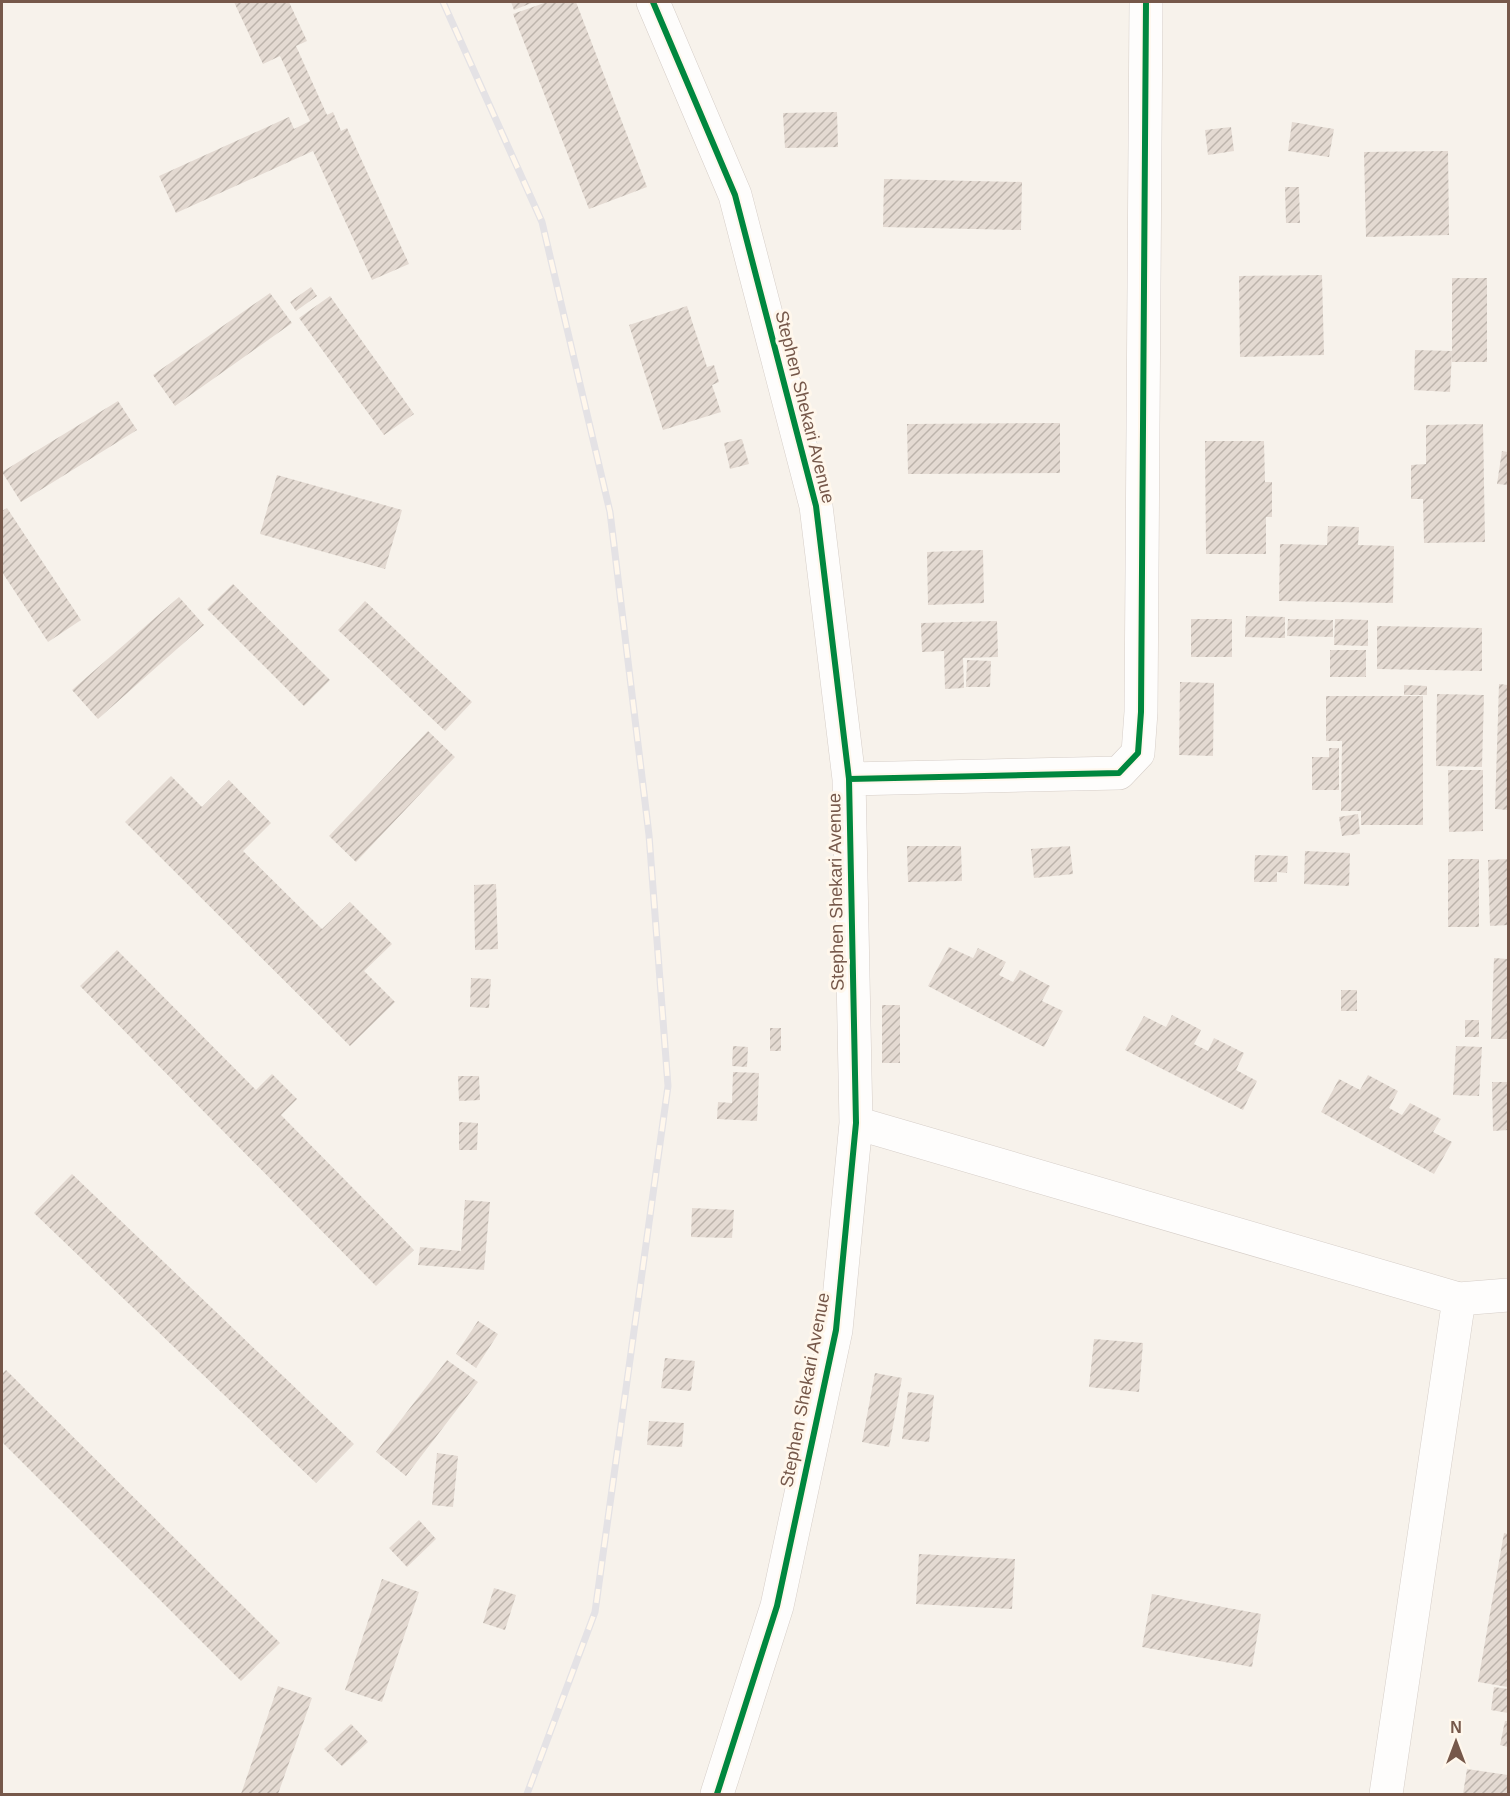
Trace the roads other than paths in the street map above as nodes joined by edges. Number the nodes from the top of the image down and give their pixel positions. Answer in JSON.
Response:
{"nodes":[{"id":1,"x":653,"y":2,"type":"edge"},
{"id":2,"x":1146,"y":2,"type":"edge"},
{"id":3,"x":849,"y":779,"type":"junction"},
{"id":4,"x":856,"y":1123,"type":"junction"},
{"id":5,"x":1509,"y":1295,"type":"edge"},
{"id":6,"x":1459,"y":1299,"type":"junction"},
{"id":7,"x":717,"y":1794,"type":"edge"},
{"id":8,"x":1386,"y":1794,"type":"edge"}],
"edges":[{"from":1,"to":3,"type":"street","name":"Stephen Shekari Avenue"},
{"from":2,"to":3,"type":"street"},
{"from":3,"to":4,"type":"street","name":"Stephen Shekari Avenue"},
{"from":4,"to":6,"type":"street"},
{"from":4,"to":7,"type":"street","name":"Stephen Shekari Avenue"},
{"from":5,"to":6,"type":"street"},
{"from":6,"to":8,"type":"street"}]}
